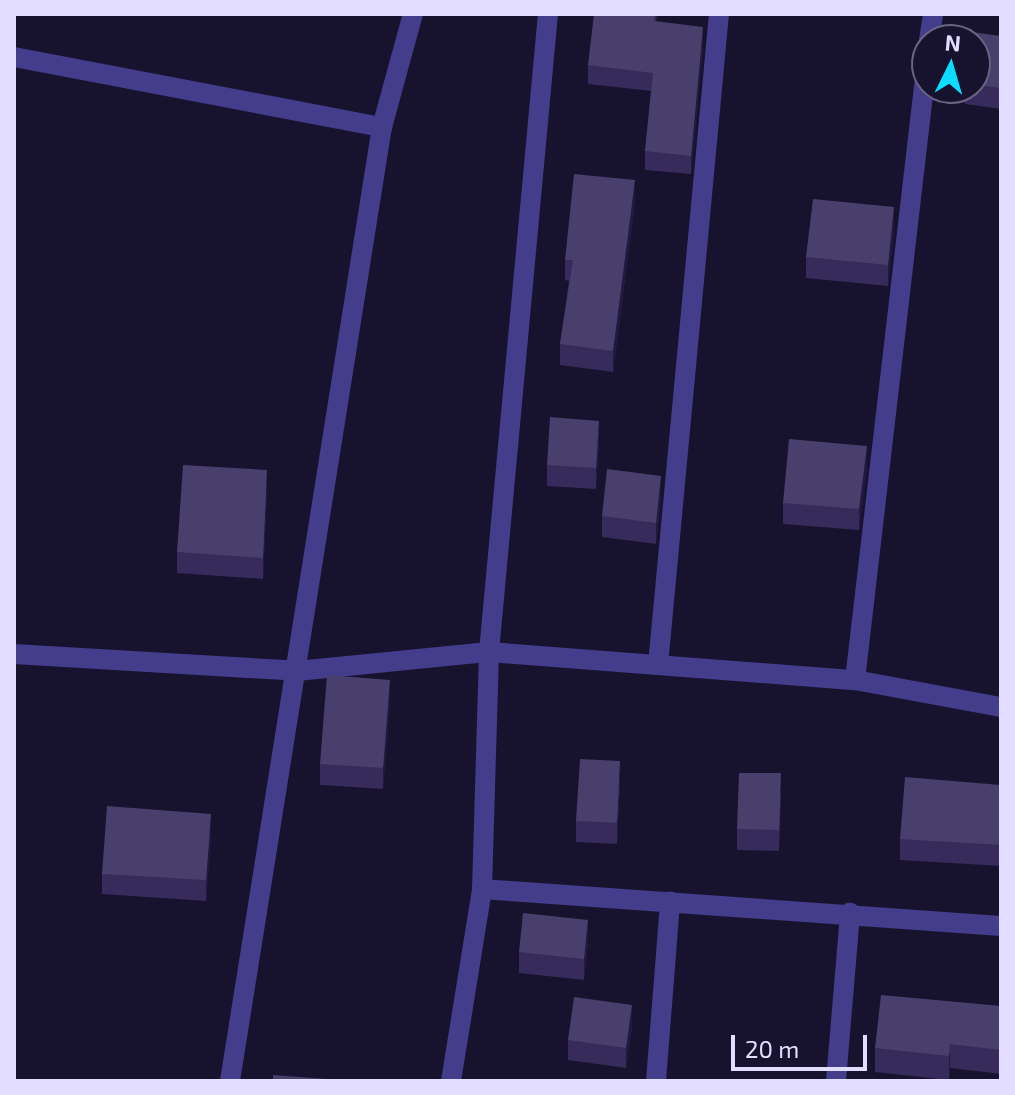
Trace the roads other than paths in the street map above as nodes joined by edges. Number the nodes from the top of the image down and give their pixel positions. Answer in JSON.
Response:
{"nodes":[{"id":1,"x":413,"y":14,"type":"edge"},
{"id":2,"x":548,"y":14,"type":"edge"},
{"id":3,"x":719,"y":14,"type":"edge"},
{"id":4,"x":14,"y":57,"type":"edge"},
{"id":5,"x":922,"y":104,"type":"edge"},
{"id":6,"x":382,"y":127,"type":"junction"},
{"id":7,"x":489,"y":652,"type":"junction"},
{"id":8,"x":14,"y":654,"type":"edge"},
{"id":9,"x":658,"y":665,"type":"junction"},
{"id":10,"x":297,"y":671,"type":"junction"},
{"id":11,"x":855,"y":680,"type":"junction"},
{"id":12,"x":1001,"y":707,"type":"edge"},
{"id":13,"x":482,"y":889,"type":"junction"},
{"id":14,"x":670,"y":902,"type":"junction"},
{"id":15,"x":850,"y":913,"type":"junction"},
{"id":16,"x":1001,"y":926,"type":"edge"},
{"id":17,"x":230,"y":1081,"type":"edge"},
{"id":18,"x":451,"y":1081,"type":"edge"},
{"id":19,"x":656,"y":1081,"type":"edge"},
{"id":20,"x":836,"y":1081,"type":"edge"}],
"edges":[{"from":1,"to":6,"type":"street"},
{"from":2,"to":7,"type":"street"},
{"from":3,"to":9,"type":"street"},
{"from":4,"to":6,"type":"street"},
{"from":5,"to":11,"type":"street"},
{"from":6,"to":10,"type":"street"},
{"from":7,"to":9,"type":"street"},
{"from":7,"to":10,"type":"street"},
{"from":7,"to":13,"type":"street"},
{"from":8,"to":10,"type":"street"},
{"from":9,"to":11,"type":"street"},
{"from":10,"to":17,"type":"street"},
{"from":11,"to":12,"type":"street"},
{"from":13,"to":14,"type":"street"},
{"from":13,"to":18,"type":"street"},
{"from":14,"to":15,"type":"street"},
{"from":14,"to":19,"type":"street"},
{"from":15,"to":16,"type":"street"},
{"from":15,"to":20,"type":"street"}]}
